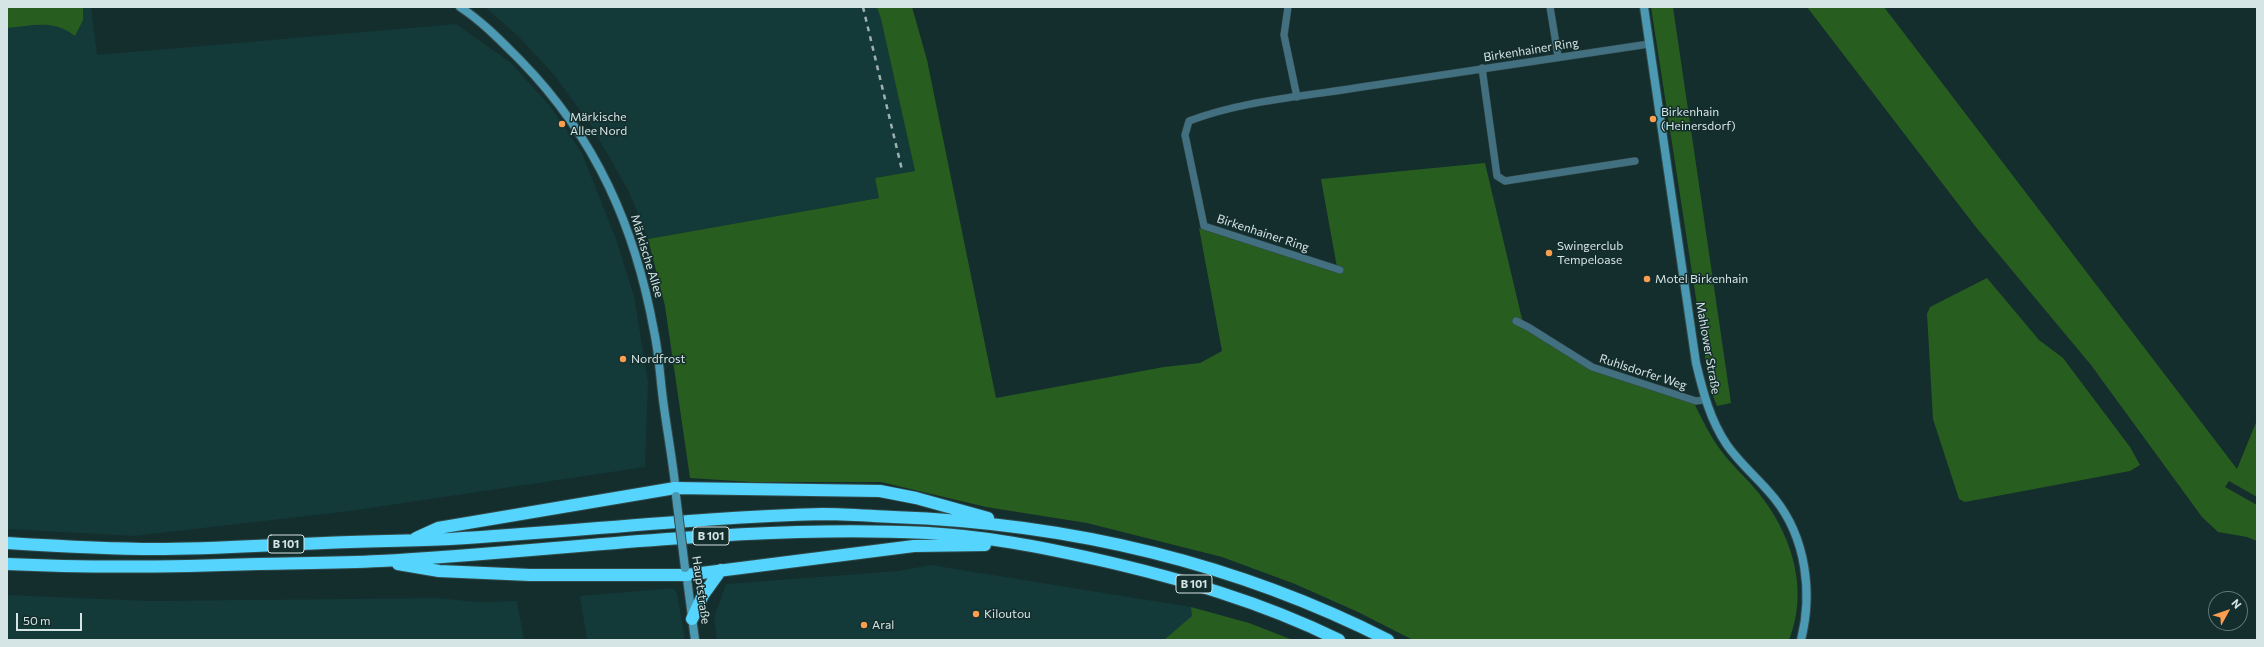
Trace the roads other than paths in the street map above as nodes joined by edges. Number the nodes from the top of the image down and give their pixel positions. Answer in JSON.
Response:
{"nodes":[{"id":1,"x":460,"y":7,"type":"edge"},
{"id":2,"x":1288,"y":7,"type":"edge"},
{"id":3,"x":1550,"y":7,"type":"edge"},
{"id":4,"x":1644,"y":7,"type":"edge"},
{"id":5,"x":1649,"y":44,"type":"junction"},
{"id":6,"x":1558,"y":56,"type":"junction"},
{"id":7,"x":1482,"y":68,"type":"junction"},
{"id":8,"x":1298,"y":97,"type":"junction"},
{"id":9,"x":1635,"y":161,"type":"dead end"},
{"id":10,"x":1340,"y":270,"type":"dead end"},
{"id":11,"x":1516,"y":321,"type":"dead end"},
{"id":12,"x":1704,"y":400,"type":"junction"},
{"id":13,"x":676,"y":492,"type":"junction"},
{"id":14,"x":1001,"y":523,"type":"junction"},
{"id":15,"x":413,"y":539,"type":"junction"},
{"id":16,"x":7,"y":543,"type":"edge"},
{"id":17,"x":1042,"y":547,"type":"junction"},
{"id":18,"x":379,"y":561,"type":"junction"},
{"id":19,"x":7,"y":564,"type":"edge"},
{"id":20,"x":721,"y":570,"type":"junction"},
{"id":21,"x":686,"y":571,"type":"junction"},
{"id":22,"x":692,"y":619,"type":"junction"},
{"id":23,"x":695,"y":640,"type":"edge"},
{"id":24,"x":1339,"y":640,"type":"edge"},
{"id":25,"x":1388,"y":640,"type":"edge"},
{"id":26,"x":1801,"y":640,"type":"edge"}],
"edges":[{"from":1,"to":13,"type":"street","name":"Märkische Allee"},
{"from":2,"to":8,"type":"street"},
{"from":3,"to":6,"type":"street"},
{"from":4,"to":5,"type":"street","name":"Mahlower Straße"},
{"from":5,"to":6,"type":"street","name":"Birkenhainer Ring"},
{"from":5,"to":12,"type":"street","name":"Mahlower Straße"},
{"from":6,"to":7,"type":"street","name":"Birkenhainer Ring"},
{"from":7,"to":8,"type":"street","name":"Birkenhainer Ring"},
{"from":7,"to":9,"type":"street"},
{"from":8,"to":10,"type":"street","name":"Birkenhainer Ring"},
{"from":11,"to":12,"type":"street","name":"Ruhlsdorfer Weg"},
{"from":12,"to":26,"type":"street","name":"Mahlower Straße"},
{"from":13,"to":14,"type":"highway"},
{"from":13,"to":15,"type":"highway"},
{"from":13,"to":21,"type":"street","name":"Hauptstraße","bridge":true},
{"from":14,"to":15,"type":"highway","number":"B 101"},
{"from":14,"to":25,"type":"highway","number":"B 101"},
{"from":15,"to":16,"type":"highway","number":"B 101"},
{"from":17,"to":18,"type":"highway","number":"B 101"},
{"from":17,"to":20,"type":"highway"},
{"from":17,"to":24,"type":"highway","number":"B 101"},
{"from":18,"to":19,"type":"highway","number":"B 101"},
{"from":18,"to":21,"type":"highway"},
{"from":20,"to":21,"type":"highway"},
{"from":20,"to":22,"type":"highway"},
{"from":21,"to":22,"type":"street","name":"Hauptstraße"},
{"from":22,"to":23,"type":"street","name":"Hauptstraße"}]}
